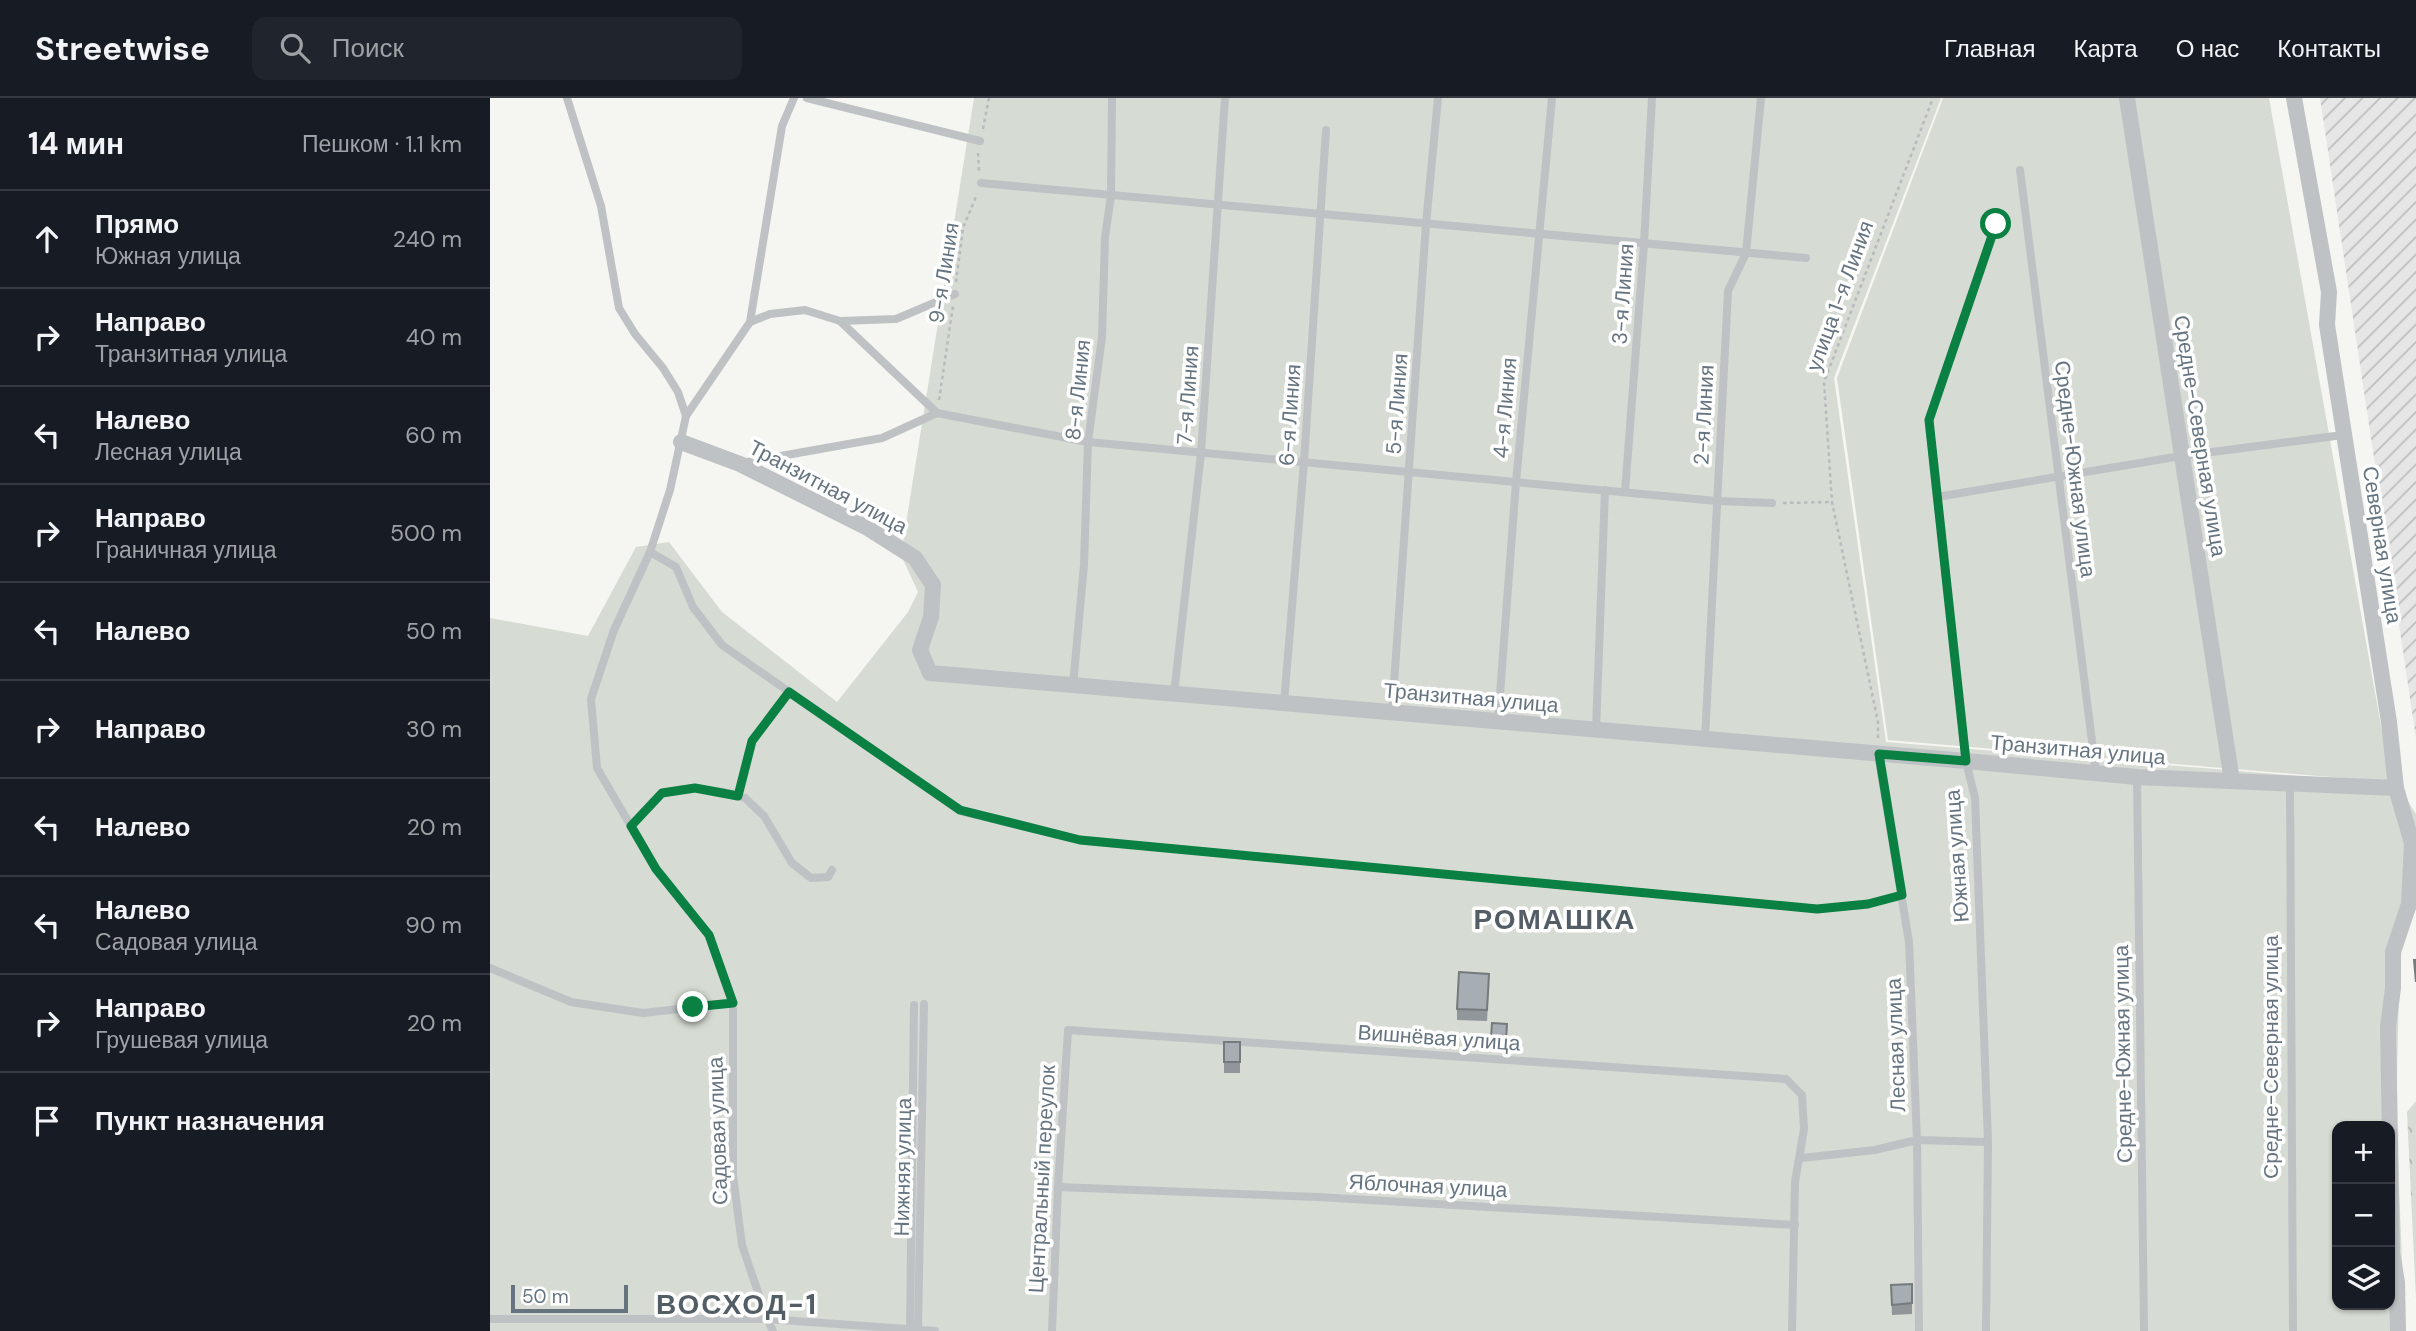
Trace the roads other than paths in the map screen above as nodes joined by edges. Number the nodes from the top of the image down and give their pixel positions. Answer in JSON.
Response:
{"nodes":[{"id":1,"x":567,"y":98,"type":"edge"},
{"id":2,"x":794,"y":98,"type":"edge"},
{"id":3,"x":807,"y":98,"type":"edge"},
{"id":4,"x":1112,"y":98,"type":"edge"},
{"id":5,"x":1225,"y":98,"type":"edge"},
{"id":6,"x":1438,"y":98,"type":"edge"},
{"id":7,"x":1552,"y":98,"type":"edge"},
{"id":8,"x":1652,"y":98,"type":"edge"},
{"id":9,"x":1761,"y":98,"type":"edge"},
{"id":10,"x":2127,"y":98,"type":"edge"},
{"id":11,"x":2294,"y":98,"type":"edge"},
{"id":12,"x":1326,"y":130,"type":"dead end"},
{"id":13,"x":981,"y":141,"type":"road end"},
{"id":14,"x":2020,"y":170,"type":"dead end"},
{"id":15,"x":981,"y":183,"type":"road end"},
{"id":16,"x":1111,"y":196,"type":"junction"},
{"id":17,"x":1219,"y":206,"type":"junction"},
{"id":18,"x":1322,"y":215,"type":"junction"},
{"id":19,"x":1426,"y":224,"type":"junction"},
{"id":20,"x":1996,"y":224,"type":"dead end"},
{"id":21,"x":1539,"y":234,"type":"junction"},
{"id":22,"x":1644,"y":244,"type":"junction"},
{"id":23,"x":1746,"y":253,"type":"junction"},
{"id":24,"x":1806,"y":258,"type":"dead end"},
{"id":25,"x":955,"y":294,"type":"road end"},
{"id":26,"x":840,"y":321,"type":"junction"},
{"id":27,"x":750,"y":322,"type":"junction"},
{"id":28,"x":937,"y":413,"type":"junction"},
{"id":29,"x":686,"y":416,"type":"junction"},
{"id":30,"x":2343,"y":435,"type":"junction"},
{"id":31,"x":681,"y":442,"type":"junction"},
{"id":32,"x":1088,"y":442,"type":"junction"},
{"id":33,"x":1201,"y":453,"type":"junction"},
{"id":34,"x":2181,"y":456,"type":"junction"},
{"id":35,"x":1304,"y":462,"type":"junction"},
{"id":36,"x":740,"y":464,"type":"junction"},
{"id":37,"x":1410,"y":472,"type":"junction"},
{"id":38,"x":2058,"y":477,"type":"junction"},
{"id":39,"x":1516,"y":482,"type":"junction"},
{"id":40,"x":1605,"y":491,"type":"junction"},
{"id":41,"x":1625,"y":492,"type":"junction"},
{"id":42,"x":1937,"y":497,"type":"junction"},
{"id":43,"x":1717,"y":501,"type":"junction"},
{"id":44,"x":1772,"y":503,"type":"road end"},
{"id":45,"x":650,"y":552,"type":"junction"},
{"id":46,"x":1073,"y":685,"type":"junction"},
{"id":47,"x":1174,"y":694,"type":"junction"},
{"id":48,"x":1284,"y":703,"type":"junction"},
{"id":49,"x":1392,"y":712,"type":"junction"},
{"id":50,"x":1498,"y":721,"type":"junction"},
{"id":51,"x":1596,"y":730,"type":"junction"},
{"id":52,"x":1705,"y":739,"type":"junction"},
{"id":53,"x":1879,"y":757,"type":"junction"},
{"id":54,"x":1966,"y":761,"type":"junction"},
{"id":55,"x":2096,"y":773,"type":"junction"},
{"id":56,"x":2137,"y":777,"type":"junction"},
{"id":57,"x":2232,"y":781,"type":"junction"},
{"id":58,"x":2290,"y":783,"type":"junction"},
{"id":59,"x":2396,"y":788,"type":"junction"},
{"id":60,"x":631,"y":826,"type":"junction"},
{"id":61,"x":2413,"y":831,"type":"edge"},
{"id":62,"x":832,"y":870,"type":"dead end"},
{"id":63,"x":1902,"y":895,"type":"junction"},
{"id":64,"x":490,"y":968,"type":"edge"},
{"id":65,"x":733,"y":1003,"type":"junction"},
{"id":66,"x":919,"y":1004,"type":"dead end"},
{"id":67,"x":1068,"y":1030,"type":"joint"},
{"id":68,"x":1917,"y":1140,"type":"junction"},
{"id":69,"x":1988,"y":1143,"type":"junction"},
{"id":70,"x":1801,"y":1158,"type":"junction"},
{"id":71,"x":1058,"y":1187,"type":"junction"},
{"id":72,"x":1795,"y":1225,"type":"junction"},
{"id":73,"x":490,"y":1319,"type":"edge"},
{"id":74,"x":767,"y":1319,"type":"junction"},
{"id":75,"x":915,"y":1330,"type":"edge"},
{"id":76,"x":773,"y":1331,"type":"edge"},
{"id":77,"x":935,"y":1331,"type":"edge"},
{"id":78,"x":1052,"y":1331,"type":"edge"},
{"id":79,"x":1791,"y":1331,"type":"edge"},
{"id":80,"x":1919,"y":1331,"type":"edge"},
{"id":81,"x":1986,"y":1331,"type":"edge"},
{"id":82,"x":2144,"y":1331,"type":"edge"},
{"id":83,"x":2293,"y":1331,"type":"edge"},
{"id":84,"x":2398,"y":1331,"type":"edge"}],
"edges":[{"from":1,"to":29,"type":"lane"},
{"from":2,"to":27,"type":"lane"},
{"from":3,"to":13,"type":"lane"},
{"from":4,"to":16,"type":"lane","name":"8-я Линия"},
{"from":5,"to":17,"type":"lane","name":"7-я Линия"},
{"from":6,"to":19,"type":"lane","name":"5-я Линия"},
{"from":7,"to":21,"type":"lane","name":"4-я Линия"},
{"from":8,"to":22,"type":"lane","name":"3-я Линия"},
{"from":9,"to":23,"type":"lane","name":"2-я Линия"},
{"from":10,"to":34,"type":"street","name":"Средне-Северная улица"},
{"from":11,"to":30,"type":"street","name":"Северная улица"},
{"from":12,"to":18,"type":"lane","name":"6-я Линия"},
{"from":14,"to":38,"type":"lane","name":"Средне-Южная улица"},
{"from":15,"to":16,"type":"lane"},
{"from":16,"to":17,"type":"lane"},
{"from":16,"to":32,"type":"lane","name":"8-я Линия"},
{"from":17,"to":18,"type":"lane"},
{"from":17,"to":33,"type":"lane","name":"7-я Линия"},
{"from":18,"to":19,"type":"lane"},
{"from":18,"to":35,"type":"lane","name":"6-я Линия"},
{"from":19,"to":21,"type":"lane"},
{"from":19,"to":37,"type":"lane","name":"5-я Линия"},
{"from":20,"to":42,"type":"lane","name":"Южная улица"},
{"from":21,"to":22,"type":"lane"},
{"from":21,"to":39,"type":"lane","name":"4-я Линия"},
{"from":22,"to":23,"type":"lane"},
{"from":22,"to":41,"type":"lane","name":"3-я Линия"},
{"from":23,"to":24,"type":"lane"},
{"from":23,"to":43,"type":"lane","name":"2-я Линия"},
{"from":25,"to":26,"type":"lane"},
{"from":26,"to":27,"type":"lane"},
{"from":26,"to":28,"type":"lane"},
{"from":27,"to":29,"type":"lane"},
{"from":28,"to":32,"type":"lane"},
{"from":28,"to":36,"type":"lane"},
{"from":29,"to":31,"type":"lane","name":"Садовая улица"},
{"from":30,"to":34,"type":"lane"},
{"from":30,"to":59,"type":"street","name":"Северная улица"},
{"from":31,"to":36,"type":"street","name":"Транзитная улица"},
{"from":31,"to":45,"type":"lane","name":"Садовая улица"},
{"from":32,"to":33,"type":"lane"},
{"from":32,"to":46,"type":"lane","name":"8-я Линия"},
{"from":33,"to":35,"type":"lane"},
{"from":33,"to":47,"type":"lane","name":"7-я Линия"},
{"from":34,"to":38,"type":"lane"},
{"from":34,"to":57,"type":"street","name":"Средне-Северная улица"},
{"from":35,"to":37,"type":"lane"},
{"from":35,"to":48,"type":"lane","name":"6-я Линия"},
{"from":36,"to":46,"type":"street","name":"Транзитная улица"},
{"from":37,"to":39,"type":"lane"},
{"from":37,"to":49,"type":"lane","name":"5-я Линия"},
{"from":38,"to":42,"type":"lane"},
{"from":38,"to":55,"type":"lane","name":"Средне-Южная улица"},
{"from":39,"to":40,"type":"lane"},
{"from":39,"to":50,"type":"lane","name":"4-я Линия"},
{"from":40,"to":41,"type":"lane"},
{"from":40,"to":51,"type":"lane"},
{"from":41,"to":43,"type":"lane"},
{"from":42,"to":54,"type":"lane","name":"Южная улица"},
{"from":43,"to":44,"type":"lane"},
{"from":43,"to":52,"type":"lane","name":"2-я Линия"},
{"from":45,"to":60,"type":"lane","name":"Садовая улица"},
{"from":45,"to":63,"type":"lane"},
{"from":46,"to":47,"type":"street","name":"Транзитная улица"},
{"from":47,"to":48,"type":"street","name":"Транзитная улица"},
{"from":48,"to":49,"type":"street","name":"Транзитная улица"},
{"from":49,"to":50,"type":"street","name":"Транзитная улица"},
{"from":50,"to":51,"type":"street","name":"Транзитная улица"},
{"from":51,"to":52,"type":"street","name":"Транзитная улица"},
{"from":52,"to":53,"type":"street","name":"Транзитная улица"},
{"from":53,"to":54,"type":"street","name":"Транзитная улица"},
{"from":53,"to":63,"type":"lane","name":"Лесная улица"},
{"from":54,"to":55,"type":"street","name":"Транзитная улица"},
{"from":54,"to":69,"type":"lane","name":"Южная улица"},
{"from":55,"to":56,"type":"street","name":"Транзитная улица"},
{"from":56,"to":57,"type":"street","name":"Транзитная улица"},
{"from":56,"to":82,"type":"lane","name":"Средне-Южная улица"},
{"from":57,"to":58,"type":"street","name":"Транзитная улица"},
{"from":58,"to":59,"type":"street","name":"Транзитная улица"},
{"from":58,"to":83,"type":"lane","name":"Средне-Северная улица"},
{"from":59,"to":61,"type":"street","name":"Северная улица"},
{"from":60,"to":62,"type":"lane"},
{"from":60,"to":65,"type":"lane","name":"Садовая улица"},
{"from":61,"to":84,"type":"street","name":"Северная улица"},
{"from":63,"to":68,"type":"lane","name":"Лесная улица"},
{"from":64,"to":65,"type":"lane"},
{"from":65,"to":74,"type":"lane","name":"Садовая улица"},
{"from":66,"to":75,"type":"lane"},
{"from":67,"to":70,"type":"lane","name":"Вишнёвая улица"},
{"from":67,"to":71,"type":"lane","name":"Центральный переулок"},
{"from":68,"to":69,"type":"lane"},
{"from":68,"to":70,"type":"lane"},
{"from":68,"to":80,"type":"lane","name":"Лесная улица"},
{"from":69,"to":81,"type":"lane","name":"Южная улица"},
{"from":70,"to":72,"type":"lane"},
{"from":71,"to":72,"type":"lane","name":"Яблочная улица"},
{"from":71,"to":78,"type":"lane","name":"Центральный переулок"},
{"from":72,"to":79,"type":"lane"},
{"from":73,"to":74,"type":"lane"},
{"from":74,"to":75,"type":"lane"},
{"from":74,"to":76,"type":"lane","name":"Садовая улица"},
{"from":75,"to":77,"type":"lane"}]}
